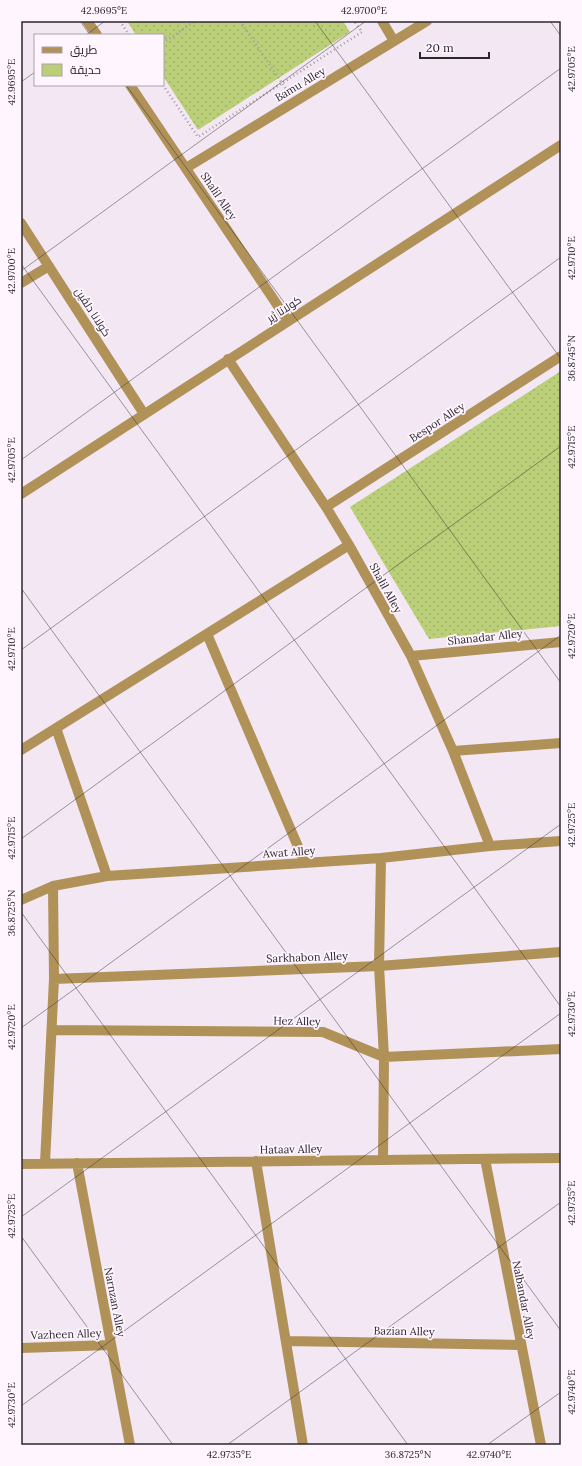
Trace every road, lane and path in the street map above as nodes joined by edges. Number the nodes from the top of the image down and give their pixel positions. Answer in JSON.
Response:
{"nodes":[{"id":1,"x":87,"y":21,"type":"edge"},
{"id":2,"x":120,"y":21,"type":"edge"},
{"id":3,"x":195,"y":21,"type":"edge"},
{"id":4,"x":240,"y":21,"type":"edge"},
{"id":5,"x":354,"y":21,"type":"edge"},
{"id":6,"x":382,"y":21,"type":"edge"},
{"id":7,"x":427,"y":21,"type":"edge"},
{"id":8,"x":96,"y":34,"type":"edge"},
{"id":9,"x":128,"y":34,"type":"edge"},
{"id":10,"x":394,"y":41,"type":"junction"},
{"id":11,"x":164,"y":42,"type":"edge"},
{"id":12,"x":282,"y":83,"type":"junction"},
{"id":13,"x":131,"y":86,"type":"edge"},
{"id":14,"x":164,"y":86,"type":"edge"},
{"id":15,"x":295,"y":102,"type":"junction"},
{"id":16,"x":561,"y":146,"type":"edge"},
{"id":17,"x":186,"y":168,"type":"junction"},
{"id":18,"x":21,"y":223,"type":"edge"},
{"id":19,"x":49,"y":266,"type":"junction"},
{"id":20,"x":21,"y":283,"type":"edge"},
{"id":21,"x":288,"y":321,"type":"junction"},
{"id":22,"x":561,"y":356,"type":"edge"},
{"id":23,"x":228,"y":359,"type":"junction"},
{"id":24,"x":144,"y":414,"type":"junction"},
{"id":25,"x":21,"y":494,"type":"edge"},
{"id":26,"x":326,"y":508,"type":"junction"},
{"id":27,"x":349,"y":545,"type":"junction"},
{"id":28,"x":207,"y":634,"type":"junction"},
{"id":29,"x":561,"y":642,"type":"edge"},
{"id":30,"x":411,"y":656,"type":"junction"},
{"id":31,"x":56,"y":728,"type":"junction"},
{"id":32,"x":561,"y":743,"type":"edge"},
{"id":33,"x":21,"y":750,"type":"edge"},
{"id":34,"x":453,"y":751,"type":"junction"},
{"id":35,"x":561,"y":841,"type":"edge"},
{"id":36,"x":490,"y":846,"type":"junction"},
{"id":37,"x":381,"y":858,"type":"junction"},
{"id":38,"x":305,"y":863,"type":"junction"},
{"id":39,"x":107,"y":876,"type":"junction"},
{"id":40,"x":53,"y":886,"type":"junction"},
{"id":41,"x":21,"y":900,"type":"edge"},
{"id":42,"x":561,"y":952,"type":"edge"},
{"id":43,"x":379,"y":966,"type":"junction"},
{"id":44,"x":54,"y":979,"type":"junction"},
{"id":45,"x":52,"y":1030,"type":"junction"},
{"id":46,"x":561,"y":1049,"type":"edge"},
{"id":47,"x":384,"y":1057,"type":"junction"},
{"id":48,"x":561,"y":1158,"type":"edge"},
{"id":49,"x":485,"y":1159,"type":"junction"},
{"id":50,"x":383,"y":1160,"type":"junction"},
{"id":51,"x":256,"y":1161,"type":"junction"},
{"id":52,"x":76,"y":1163,"type":"junction"},
{"id":53,"x":21,"y":1164,"type":"edge"},
{"id":54,"x":45,"y":1164,"type":"junction"},
{"id":55,"x":286,"y":1341,"type":"junction"},
{"id":56,"x":111,"y":1345,"type":"junction"},
{"id":57,"x":521,"y":1345,"type":"junction"},
{"id":58,"x":21,"y":1348,"type":"edge"},
{"id":59,"x":130,"y":1445,"type":"edge"},
{"id":60,"x":303,"y":1445,"type":"edge"},
{"id":61,"x":541,"y":1445,"type":"edge"}],
"edges":[{"from":1,"to":8,"type":"street"},
{"from":2,"to":9,"type":"path"},
{"from":3,"to":11,"type":"path"},
{"from":4,"to":12,"type":"path"},
{"from":5,"to":12,"type":"path"},
{"from":6,"to":10,"type":"street"},
{"from":7,"to":10,"type":"street","name":"Bamu Alley"},
{"from":10,"to":15,"type":"street","name":"Bamu Alley"},
{"from":12,"to":14,"type":"path"},
{"from":12,"to":15,"type":"path"},
{"from":13,"to":17,"type":"street","name":"Shalil Alley"},
{"from":15,"to":17,"type":"street","name":"Bamu Alley"},
{"from":16,"to":21,"type":"street","name":"کولانا ژیر"},
{"from":17,"to":21,"type":"street","name":"Shalil Alley"},
{"from":18,"to":19,"type":"street","name":"کولانا دلڤین"},
{"from":19,"to":20,"type":"street"},
{"from":19,"to":24,"type":"street","name":"کولانا دلڤین"},
{"from":21,"to":23,"type":"street","name":"کولانا ژیر"},
{"from":22,"to":26,"type":"street","name":"Bespor Alley"},
{"from":23,"to":24,"type":"street","name":"کولانا ژیر"},
{"from":23,"to":26,"type":"street","name":"Shalil Alley"},
{"from":24,"to":25,"type":"street","name":"کولانا ژیر"},
{"from":26,"to":27,"type":"street","name":"Shalil Alley"},
{"from":27,"to":28,"type":"street"},
{"from":27,"to":30,"type":"street","name":"Shalil Alley"},
{"from":28,"to":31,"type":"street"},
{"from":28,"to":38,"type":"street"},
{"from":29,"to":30,"type":"street","name":"Shanadar Alley"},
{"from":30,"to":34,"type":"street","name":"Shalil Alley"},
{"from":31,"to":33,"type":"street"},
{"from":31,"to":39,"type":"street"},
{"from":32,"to":34,"type":"street"},
{"from":34,"to":36,"type":"street","name":"Shalil Alley"},
{"from":35,"to":36,"type":"street","name":"Awat Alley"},
{"from":36,"to":37,"type":"street","name":"Awat Alley"},
{"from":37,"to":38,"type":"street","name":"Awat Alley"},
{"from":37,"to":43,"type":"street"},
{"from":38,"to":39,"type":"street","name":"Awat Alley"},
{"from":39,"to":40,"type":"street","name":"Awat Alley"},
{"from":40,"to":41,"type":"street","name":"Awat Alley"},
{"from":40,"to":44,"type":"street"},
{"from":42,"to":43,"type":"street","name":"Sarkhabon Alley"},
{"from":43,"to":44,"type":"street","name":"Sarkhabon Alley"},
{"from":43,"to":47,"type":"street"},
{"from":44,"to":45,"type":"street"},
{"from":45,"to":47,"type":"street","name":"Hez Alley"},
{"from":45,"to":54,"type":"street"},
{"from":46,"to":47,"type":"street","name":"Hez Alley"},
{"from":47,"to":50,"type":"street"},
{"from":48,"to":49,"type":"street","name":"Hataav Alley"},
{"from":49,"to":50,"type":"street","name":"Hataav Alley"},
{"from":49,"to":57,"type":"street","name":"Nalbandar Alley"},
{"from":50,"to":51,"type":"street","name":"Hataav Alley"},
{"from":51,"to":52,"type":"street","name":"Hataav Alley"},
{"from":51,"to":55,"type":"street"},
{"from":52,"to":54,"type":"street","name":"Hataav Alley"},
{"from":52,"to":56,"type":"street","name":"Narnzan Alley"},
{"from":53,"to":54,"type":"street","name":"Hataav Alley"},
{"from":55,"to":57,"type":"street","name":"Bazian Alley"},
{"from":55,"to":60,"type":"street"},
{"from":56,"to":58,"type":"street","name":"Vazheen Alley"},
{"from":56,"to":59,"type":"street","name":"Narnzan Alley"},
{"from":57,"to":61,"type":"street","name":"Nalbandar Alley"}]}
